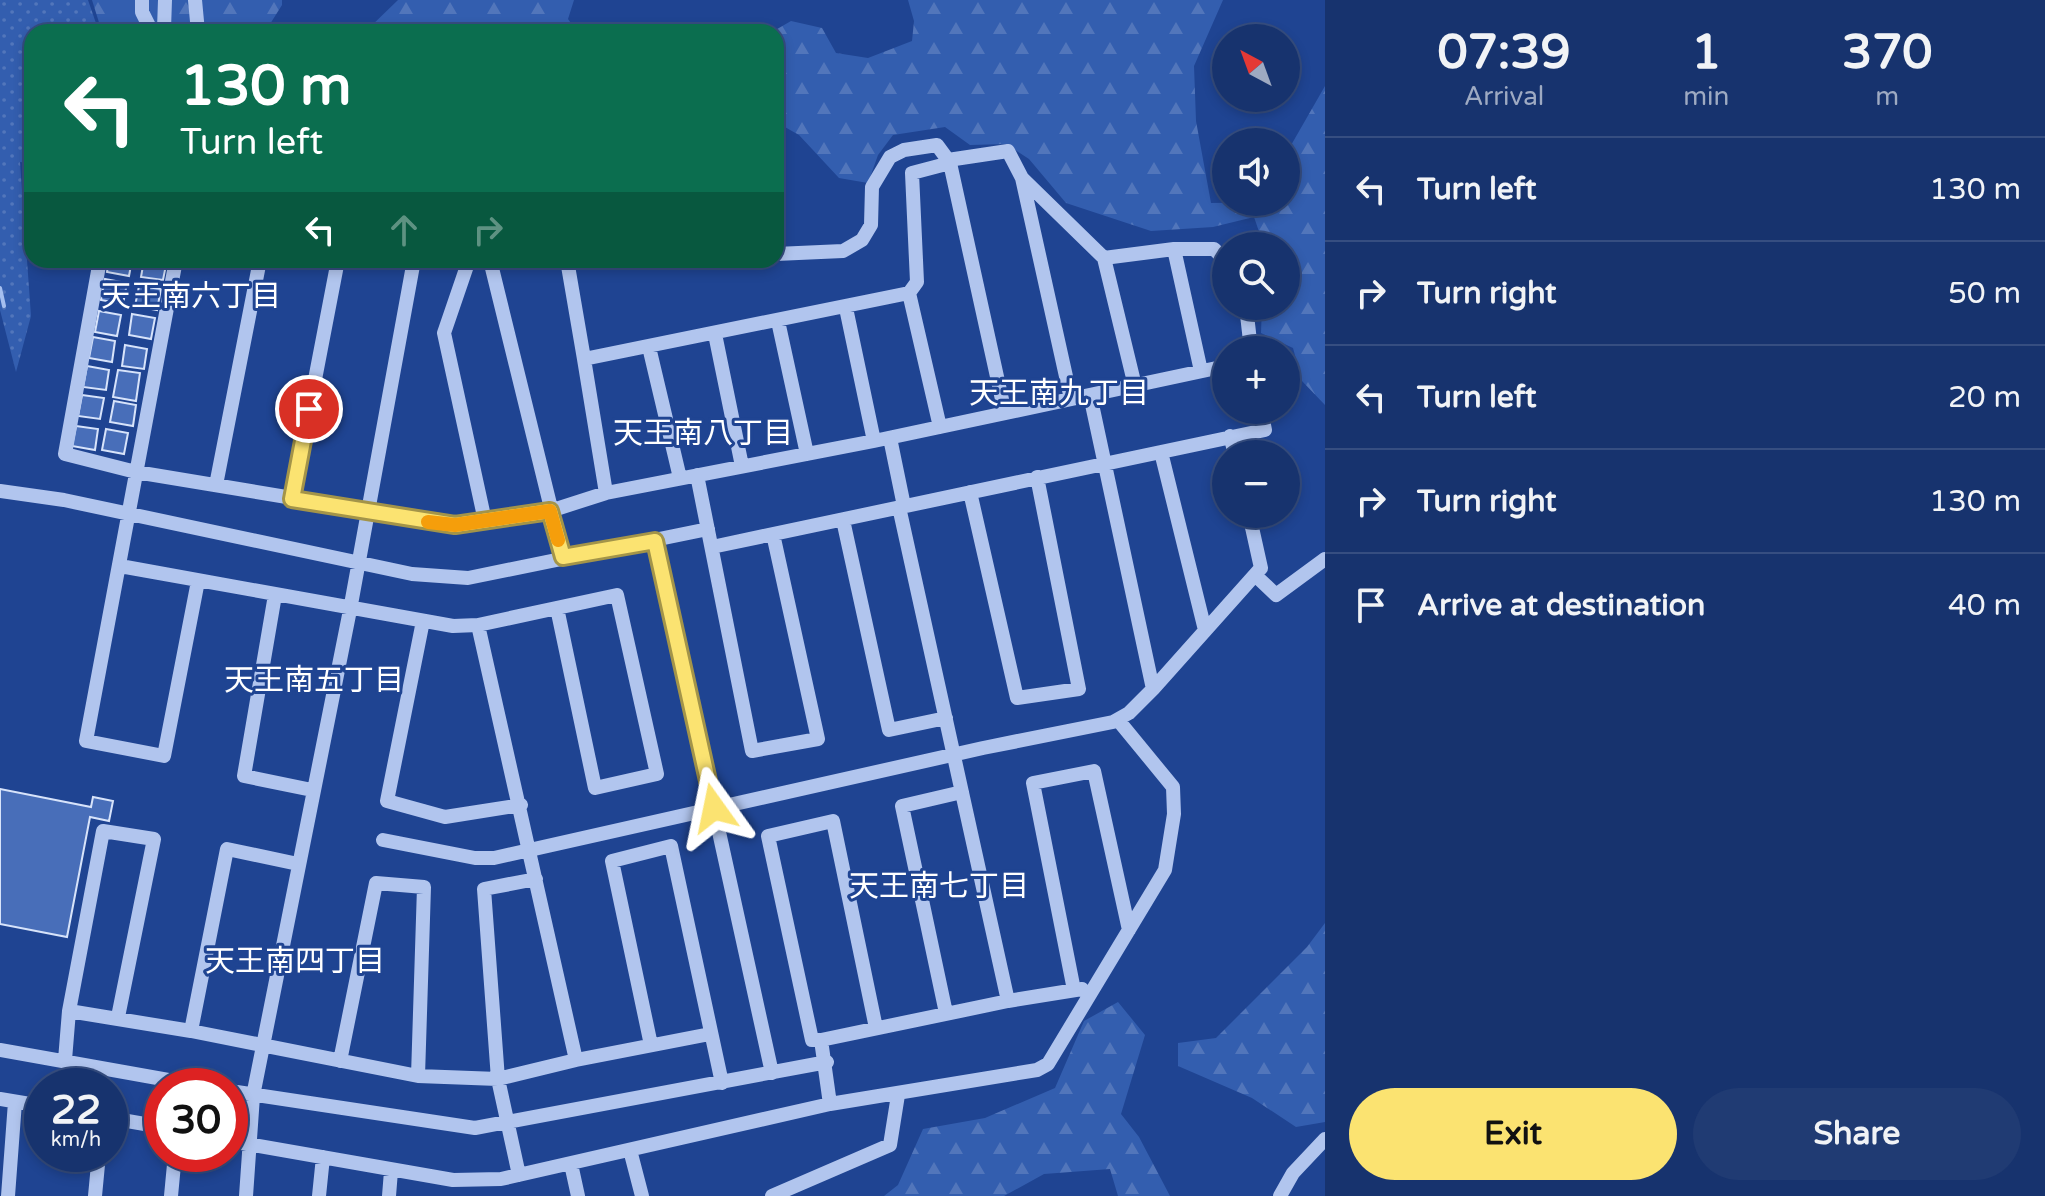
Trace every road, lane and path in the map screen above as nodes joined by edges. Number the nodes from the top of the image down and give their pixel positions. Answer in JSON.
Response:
{"nodes":[{"id":1,"x":142,"y":0,"type":"edge"},
{"id":2,"x":165,"y":0,"type":"edge"},
{"id":3,"x":195,"y":0,"type":"edge"},
{"id":4,"x":148,"y":24,"type":"edge"},
{"id":5,"x":164,"y":24,"type":"edge"},
{"id":6,"x":197,"y":24,"type":"edge"},
{"id":7,"x":949,"y":162,"type":"junction"},
{"id":8,"x":1022,"y":178,"type":"junction"},
{"id":9,"x":1174,"y":249,"type":"junction"},
{"id":10,"x":1212,"y":249,"type":"edge"},
{"id":11,"x":784,"y":254,"type":"edge"},
{"id":12,"x":1104,"y":258,"type":"junction"},
{"id":13,"x":99,"y":268,"type":"edge"},
{"id":14,"x":174,"y":268,"type":"edge"},
{"id":15,"x":258,"y":268,"type":"edge"},
{"id":16,"x":336,"y":268,"type":"edge"},
{"id":17,"x":413,"y":268,"type":"edge"},
{"id":18,"x":466,"y":268,"type":"edge"},
{"id":19,"x":492,"y":268,"type":"edge"},
{"id":20,"x":568,"y":268,"type":"edge"},
{"id":21,"x":909,"y":293,"type":"junction"},
{"id":22,"x":846,"y":308,"type":"junction"},
{"id":23,"x":778,"y":321,"type":"junction"},
{"id":24,"x":715,"y":334,"type":"junction"},
{"id":25,"x":649,"y":347,"type":"junction"},
{"id":26,"x":584,"y":359,"type":"junction"},
{"id":27,"x":1212,"y":369,"type":"edge"},
{"id":28,"x":1201,"y":371,"type":"junction"},
{"id":29,"x":1135,"y":386,"type":"junction"},
{"id":30,"x":1090,"y":395,"type":"junction"},
{"id":31,"x":1071,"y":399,"type":"junction"},
{"id":32,"x":1005,"y":413,"type":"junction"},
{"id":33,"x":1264,"y":424,"type":"edge"},
{"id":34,"x":940,"y":427,"type":"junction"},
{"id":35,"x":1230,"y":436,"type":"junction"},
{"id":36,"x":890,"y":438,"type":"junction"},
{"id":37,"x":1231,"y":440,"type":"edge"},
{"id":38,"x":874,"y":441,"type":"junction"},
{"id":39,"x":1161,"y":452,"type":"junction"},
{"id":40,"x":807,"y":454,"type":"junction"},
{"id":41,"x":1102,"y":462,"type":"junction"},
{"id":42,"x":742,"y":466,"type":"junction"},
{"id":43,"x":136,"y":472,"type":"junction"},
{"id":44,"x":697,"y":475,"type":"junction"},
{"id":45,"x":1037,"y":477,"type":"junction"},
{"id":46,"x":680,"y":478,"type":"junction"},
{"id":47,"x":216,"y":485,"type":"junction"},
{"id":48,"x":0,"y":491,"type":"edge"},
{"id":49,"x":970,"y":492,"type":"junction"},
{"id":50,"x":606,"y":493,"type":"junction"},
{"id":51,"x":292,"y":499,"type":"junction"},
{"id":52,"x":901,"y":506,"type":"junction"},
{"id":53,"x":550,"y":511,"type":"junction"},
{"id":54,"x":367,"y":513,"type":"junction"},
{"id":55,"x":128,"y":515,"type":"junction"},
{"id":56,"x":843,"y":520,"type":"junction"},
{"id":57,"x":485,"y":521,"type":"junction"},
{"id":58,"x":1252,"y":528,"type":"edge"},
{"id":59,"x":708,"y":529,"type":"junction"},
{"id":60,"x":773,"y":534,"type":"junction"},
{"id":61,"x":655,"y":541,"type":"junction"},
{"id":62,"x":712,"y":547,"type":"junction"},
{"id":63,"x":563,"y":557,"type":"junction"},
{"id":64,"x":1325,"y":559,"type":"edge"},
{"id":65,"x":356,"y":562,"type":"junction"},
{"id":66,"x":120,"y":566,"type":"junction"},
{"id":67,"x":1255,"y":575,"type":"junction"},
{"id":68,"x":198,"y":581,"type":"junction"},
{"id":69,"x":275,"y":595,"type":"junction"},
{"id":70,"x":557,"y":608,"type":"junction"},
{"id":71,"x":350,"y":610,"type":"junction"},
{"id":72,"x":423,"y":621,"type":"junction"},
{"id":73,"x":478,"y":625,"type":"junction"},
{"id":74,"x":1205,"y":630,"type":"junction"},
{"id":75,"x":1153,"y":689,"type":"junction"},
{"id":76,"x":946,"y":718,"type":"junction"},
{"id":77,"x":1118,"y":720,"type":"junction"},
{"id":78,"x":955,"y":756,"type":"junction"},
{"id":79,"x":312,"y":790,"type":"junction"},
{"id":80,"x":962,"y":792,"type":"junction"},
{"id":81,"x":521,"y":805,"type":"junction"},
{"id":82,"x":714,"y":808,"type":"junction"},
{"id":83,"x":383,"y":840,"type":"dead end"},
{"id":84,"x":530,"y":850,"type":"junction"},
{"id":85,"x":298,"y":864,"type":"junction"},
{"id":86,"x":536,"y":879,"type":"junction"},
{"id":87,"x":1129,"y":930,"type":"junction"},
{"id":88,"x":1095,"y":987,"type":"junction"},
{"id":89,"x":1074,"y":990,"type":"junction"},
{"id":90,"x":1008,"y":1001,"type":"junction"},
{"id":91,"x":69,"y":1011,"type":"junction"},
{"id":92,"x":946,"y":1013,"type":"junction"},
{"id":93,"x":118,"y":1017,"type":"junction"},
{"id":94,"x":876,"y":1028,"type":"junction"},
{"id":95,"x":191,"y":1031,"type":"junction"},
{"id":96,"x":710,"y":1034,"type":"junction"},
{"id":97,"x":821,"y":1040,"type":"junction"},
{"id":98,"x":265,"y":1045,"type":"junction"},
{"id":99,"x":651,"y":1045,"type":"junction"},
{"id":100,"x":0,"y":1050,"type":"edge"},
{"id":101,"x":65,"y":1060,"type":"junction"},
{"id":102,"x":576,"y":1060,"type":"junction"},
{"id":103,"x":340,"y":1061,"type":"junction"},
{"id":104,"x":827,"y":1062,"type":"junction"},
{"id":105,"x":772,"y":1073,"type":"junction"},
{"id":106,"x":144,"y":1075,"type":"edge"},
{"id":107,"x":418,"y":1076,"type":"junction"},
{"id":108,"x":498,"y":1079,"type":"junction"},
{"id":109,"x":722,"y":1083,"type":"junction"},
{"id":110,"x":248,"y":1095,"type":"edge"},
{"id":111,"x":898,"y":1095,"type":"junction"},
{"id":112,"x":253,"y":1096,"type":"junction"},
{"id":113,"x":8,"y":1100,"type":"edge"},
{"id":114,"x":830,"y":1104,"type":"junction"},
{"id":115,"x":509,"y":1121,"type":"junction"},
{"id":116,"x":1325,"y":1139,"type":"edge"},
{"id":117,"x":248,"y":1145,"type":"edge"},
{"id":118,"x":251,"y":1146,"type":"junction"},
{"id":119,"x":630,"y":1150,"type":"junction"},
{"id":120,"x":323,"y":1157,"type":"junction"},
{"id":121,"x":571,"y":1164,"type":"junction"},
{"id":122,"x":391,"y":1171,"type":"junction"},
{"id":123,"x":97,"y":1172,"type":"edge"},
{"id":124,"x":173,"y":1172,"type":"edge"},
{"id":125,"x":519,"y":1175,"type":"junction"},
{"id":126,"x":501,"y":1179,"type":"junction"},
{"id":127,"x":453,"y":1180,"type":"junction"},
{"id":128,"x":8,"y":1196,"type":"edge"},
{"id":129,"x":95,"y":1196,"type":"edge"},
{"id":130,"x":171,"y":1196,"type":"edge"},
{"id":131,"x":246,"y":1196,"type":"edge"},
{"id":132,"x":319,"y":1196,"type":"edge"},
{"id":133,"x":389,"y":1196,"type":"edge"},
{"id":134,"x":452,"y":1196,"type":"edge"},
{"id":135,"x":503,"y":1196,"type":"edge"},
{"id":136,"x":578,"y":1196,"type":"edge"},
{"id":137,"x":642,"y":1196,"type":"edge"},
{"id":138,"x":772,"y":1196,"type":"edge"},
{"id":139,"x":1280,"y":1196,"type":"edge"}],
"edges":[{"from":1,"to":4,"type":"street"},
{"from":2,"to":5,"type":"street"},
{"from":3,"to":6,"type":"street"},
{"from":7,"to":8,"type":"street"},
{"from":7,"to":11,"type":"street"},
{"from":7,"to":21,"type":"street"},
{"from":7,"to":32,"type":"street"},
{"from":8,"to":12,"type":"street"},
{"from":8,"to":31,"type":"street"},
{"from":9,"to":10,"type":"street"},
{"from":9,"to":12,"type":"street"},
{"from":9,"to":28,"type":"street"},
{"from":12,"to":29,"type":"street"},
{"from":13,"to":43,"type":"street"},
{"from":14,"to":43,"type":"street"},
{"from":15,"to":47,"type":"street"},
{"from":16,"to":51,"type":"street"},
{"from":17,"to":54,"type":"street"},
{"from":18,"to":57,"type":"street"},
{"from":19,"to":53,"type":"street"},
{"from":20,"to":26,"type":"street"},
{"from":21,"to":22,"type":"street"},
{"from":21,"to":34,"type":"street"},
{"from":22,"to":23,"type":"street"},
{"from":22,"to":38,"type":"street"},
{"from":23,"to":24,"type":"street"},
{"from":23,"to":40,"type":"street"},
{"from":24,"to":25,"type":"street"},
{"from":24,"to":42,"type":"street"},
{"from":25,"to":26,"type":"street"},
{"from":25,"to":46,"type":"street"},
{"from":26,"to":50,"type":"street"},
{"from":27,"to":28,"type":"street"},
{"from":28,"to":29,"type":"street"},
{"from":29,"to":30,"type":"street"},
{"from":30,"to":31,"type":"street"},
{"from":30,"to":41,"type":"street"},
{"from":31,"to":32,"type":"street"},
{"from":32,"to":34,"type":"street"},
{"from":33,"to":35,"type":"street"},
{"from":34,"to":36,"type":"street"},
{"from":35,"to":37,"type":"street"},
{"from":35,"to":39,"type":"street"},
{"from":36,"to":38,"type":"street"},
{"from":36,"to":52,"type":"street"},
{"from":38,"to":40,"type":"street"},
{"from":39,"to":41,"type":"street"},
{"from":39,"to":74,"type":"street"},
{"from":40,"to":42,"type":"street"},
{"from":41,"to":45,"type":"street"},
{"from":41,"to":75,"type":"street"},
{"from":42,"to":44,"type":"street"},
{"from":43,"to":47,"type":"street"},
{"from":43,"to":55,"type":"street"},
{"from":44,"to":46,"type":"street"},
{"from":44,"to":59,"type":"street"},
{"from":45,"to":49,"type":"street"},
{"from":45,"to":49,"type":"street"},
{"from":46,"to":50,"type":"street"},
{"from":47,"to":51,"type":"street"},
{"from":48,"to":55,"type":"street"},
{"from":49,"to":52,"type":"street"},
{"from":50,"to":53,"type":"street"},
{"from":51,"to":54,"type":"street"},
{"from":52,"to":56,"type":"street"},
{"from":52,"to":76,"type":"street"},
{"from":53,"to":57,"type":"street"},
{"from":53,"to":63,"type":"street"},
{"from":54,"to":57,"type":"street"},
{"from":54,"to":65,"type":"street"},
{"from":55,"to":65,"type":"street"},
{"from":55,"to":66,"type":"street"},
{"from":56,"to":60,"type":"street"},
{"from":56,"to":76,"type":"street"},
{"from":58,"to":67,"type":"street"},
{"from":59,"to":61,"type":"street"},
{"from":59,"to":62,"type":"street"},
{"from":60,"to":62,"type":"street"},
{"from":60,"to":62,"type":"street"},
{"from":61,"to":63,"type":"street"},
{"from":61,"to":82,"type":"street"},
{"from":63,"to":65,"type":"street"},
{"from":64,"to":67,"type":"street"},
{"from":65,"to":71,"type":"street"},
{"from":66,"to":68,"type":"street"},
{"from":66,"to":68,"type":"street"},
{"from":67,"to":74,"type":"street"},
{"from":68,"to":69,"type":"street"},
{"from":69,"to":71,"type":"street"},
{"from":69,"to":79,"type":"street"},
{"from":70,"to":70,"type":"street"},
{"from":70,"to":73,"type":"street"},
{"from":71,"to":72,"type":"street"},
{"from":71,"to":79,"type":"street"},
{"from":72,"to":73,"type":"street"},
{"from":72,"to":81,"type":"street"},
{"from":73,"to":81,"type":"street"},
{"from":74,"to":75,"type":"street"},
{"from":75,"to":77,"type":"street"},
{"from":76,"to":78,"type":"street"},
{"from":77,"to":78,"type":"street"},
{"from":77,"to":87,"type":"street"},
{"from":78,"to":80,"type":"street"},
{"from":78,"to":82,"type":"street"},
{"from":79,"to":85,"type":"street"},
{"from":80,"to":90,"type":"street"},
{"from":80,"to":92,"type":"street"},
{"from":81,"to":84,"type":"street"},
{"from":82,"to":84,"type":"street"},
{"from":82,"to":105,"type":"street"},
{"from":83,"to":84,"type":"street"},
{"from":84,"to":86,"type":"street"},
{"from":85,"to":95,"type":"street"},
{"from":85,"to":98,"type":"street"},
{"from":86,"to":102,"type":"street"},
{"from":86,"to":108,"type":"street"},
{"from":87,"to":88,"type":"street"},
{"from":87,"to":89,"type":"street"},
{"from":88,"to":89,"type":"street"},
{"from":88,"to":111,"type":"street"},
{"from":89,"to":90,"type":"street"},
{"from":90,"to":92,"type":"street"},
{"from":91,"to":93,"type":"street"},
{"from":91,"to":93,"type":"street"},
{"from":91,"to":101,"type":"street"},
{"from":92,"to":94,"type":"street"},
{"from":93,"to":95,"type":"street"},
{"from":94,"to":97,"type":"street"},
{"from":94,"to":97,"type":"street"},
{"from":95,"to":98,"type":"street"},
{"from":96,"to":99,"type":"street"},
{"from":96,"to":99,"type":"street"},
{"from":96,"to":109,"type":"street"},
{"from":97,"to":104,"type":"street"},
{"from":98,"to":103,"type":"street"},
{"from":98,"to":112,"type":"street"},
{"from":99,"to":102,"type":"street"},
{"from":100,"to":101,"type":"street"},
{"from":101,"to":106,"type":"street"},
{"from":102,"to":108,"type":"street"},
{"from":103,"to":107,"type":"street"},
{"from":103,"to":107,"type":"street"},
{"from":104,"to":105,"type":"street"},
{"from":104,"to":114,"type":"street"},
{"from":105,"to":109,"type":"street"},
{"from":107,"to":108,"type":"street"},
{"from":108,"to":115,"type":"street"},
{"from":109,"to":115,"type":"street"},
{"from":110,"to":112,"type":"street"},
{"from":111,"to":114,"type":"street"},
{"from":111,"to":138,"type":"street"},
{"from":112,"to":115,"type":"street"},
{"from":112,"to":118,"type":"street"},
{"from":113,"to":128,"type":"street"},
{"from":114,"to":119,"type":"street"},
{"from":115,"to":125,"type":"street"},
{"from":116,"to":139,"type":"street"},
{"from":117,"to":118,"type":"street"},
{"from":118,"to":120,"type":"street"},
{"from":118,"to":131,"type":"street"},
{"from":119,"to":121,"type":"street"},
{"from":119,"to":137,"type":"street"},
{"from":120,"to":122,"type":"street"},
{"from":120,"to":132,"type":"street"},
{"from":121,"to":125,"type":"street"},
{"from":121,"to":136,"type":"street"},
{"from":122,"to":127,"type":"street"},
{"from":122,"to":133,"type":"street"},
{"from":123,"to":129,"type":"street"},
{"from":124,"to":130,"type":"street"},
{"from":125,"to":126,"type":"street"},
{"from":126,"to":127,"type":"street"},
{"from":126,"to":135,"type":"street"},
{"from":127,"to":134,"type":"street"}]}
